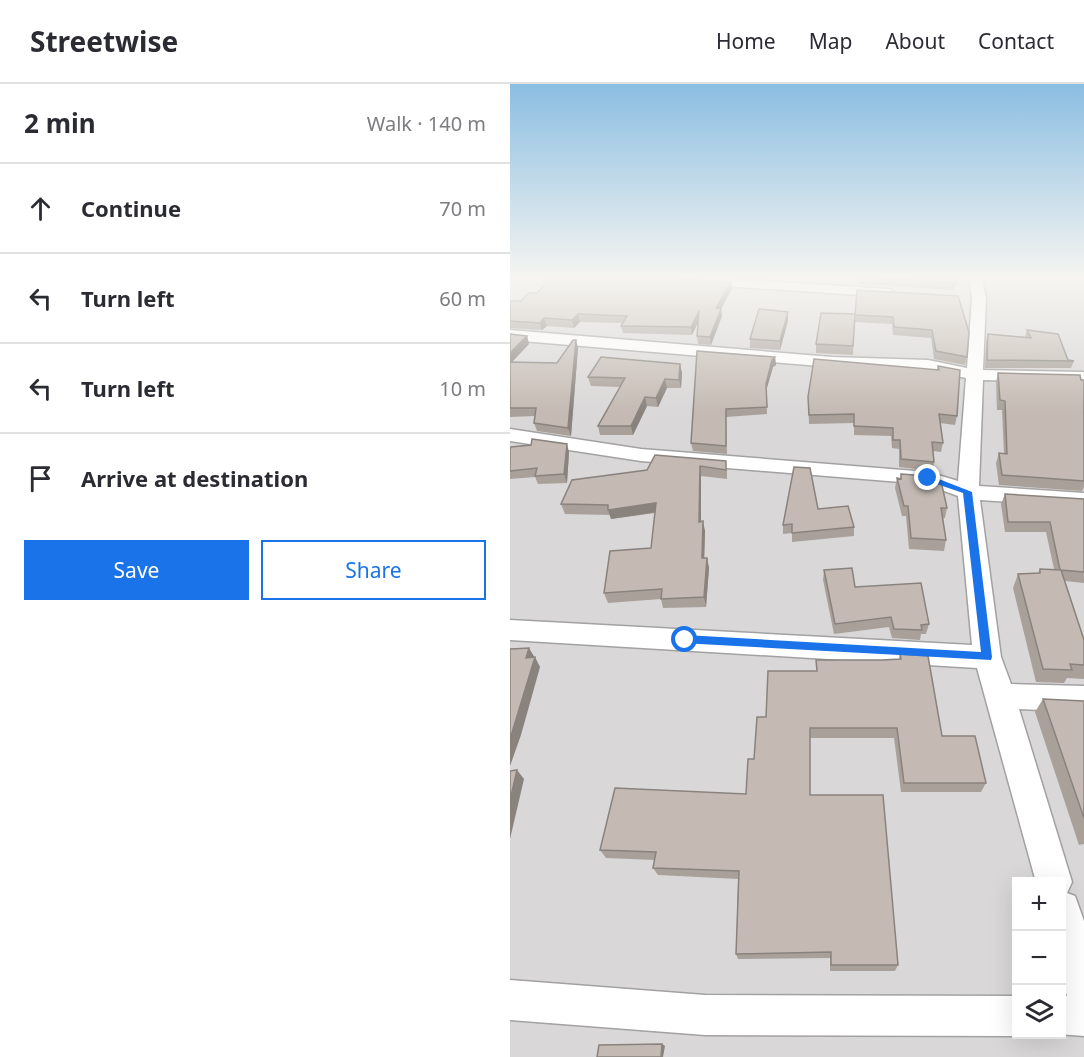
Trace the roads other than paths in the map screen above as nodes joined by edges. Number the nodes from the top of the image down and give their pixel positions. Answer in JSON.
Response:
{"nodes":[{"id":1,"x":974,"y":321,"type":"edge"},
{"id":2,"x":510,"y":335,"type":"edge"},
{"id":3,"x":975,"y":375,"type":"junction"},
{"id":4,"x":1084,"y":377,"type":"edge"},
{"id":5,"x":510,"y":435,"type":"edge"},
{"id":6,"x":968,"y":492,"type":"junction"},
{"id":7,"x":1084,"y":500,"type":"edge"},
{"id":8,"x":510,"y":630,"type":"edge"},
{"id":9,"x":987,"y":657,"type":"junction"},
{"id":10,"x":1001,"y":696,"type":"junction"},
{"id":11,"x":1084,"y":699,"type":"edge"},
{"id":12,"x":1053,"y":877,"type":"edge"},
{"id":13,"x":1066,"y":923,"type":"edge"},
{"id":14,"x":1084,"y":988,"type":"edge"},
{"id":15,"x":510,"y":1000,"type":"edge"},
{"id":16,"x":1012,"y":1016,"type":"edge"},
{"id":17,"x":1066,"y":1016,"type":"edge"},
{"id":18,"x":1084,"y":1016,"type":"edge"}],
"edges":[{"from":1,"to":3,"type":"street"},
{"from":2,"to":3,"type":"street"},
{"from":3,"to":4,"type":"street"},
{"from":3,"to":6,"type":"street"},
{"from":5,"to":6,"type":"street"},
{"from":6,"to":7,"type":"street"},
{"from":6,"to":9,"type":"street"},
{"from":8,"to":9,"type":"street"},
{"from":9,"to":10,"type":"street"},
{"from":10,"to":11,"type":"street"},
{"from":10,"to":12,"type":"street"},
{"from":13,"to":14,"type":"street"},
{"from":15,"to":16,"type":"street"},
{"from":17,"to":18,"type":"street"}]}
